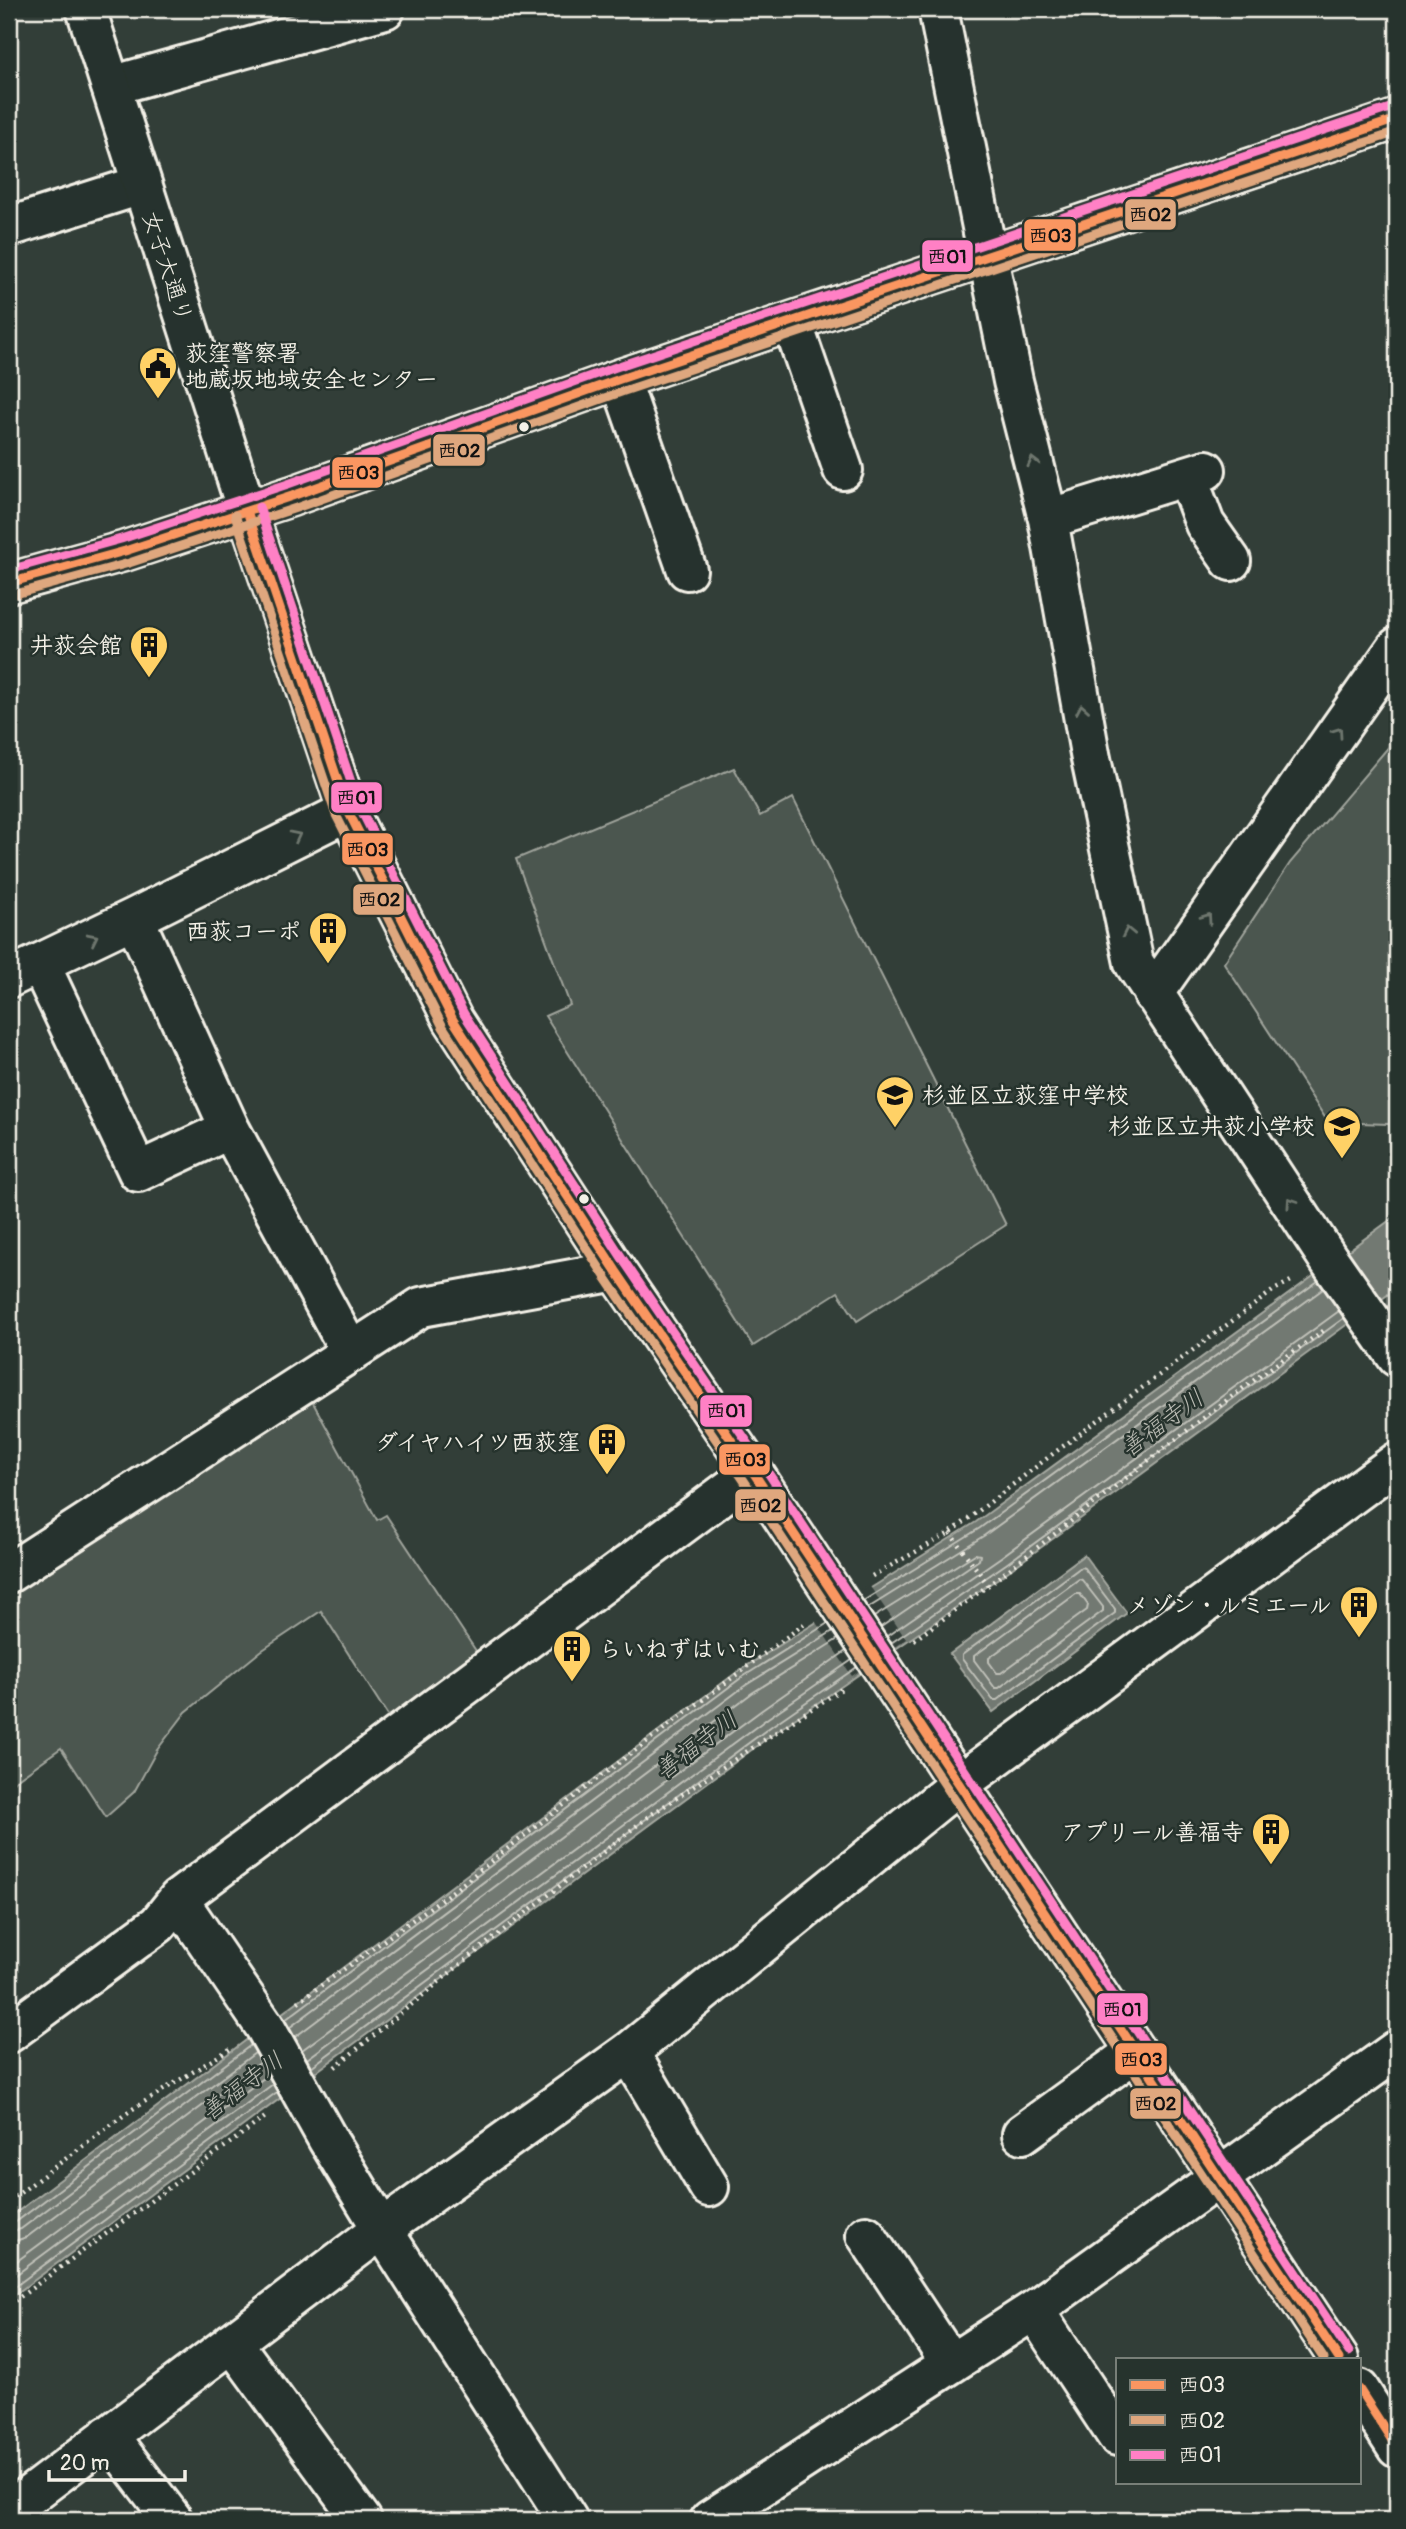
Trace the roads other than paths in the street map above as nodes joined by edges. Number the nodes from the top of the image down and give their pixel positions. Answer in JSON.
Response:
{"nodes":[{"id":1,"x":86,"y":9,"type":"edge"},
{"id":2,"x":385,"y":9,"type":"edge"},
{"id":3,"x":938,"y":9,"type":"edge"},
{"id":4,"x":111,"y":86,"type":"junction"},
{"id":5,"x":1397,"y":119,"type":"edge"},
{"id":6,"x":141,"y":185,"type":"junction"},
{"id":7,"x":9,"y":227,"type":"edge"},
{"id":8,"x":989,"y":256,"type":"junction"},
{"id":9,"x":792,"y":322,"type":"junction"},
{"id":10,"x":620,"y":379,"type":"junction"},
{"id":11,"x":843,"y":470,"type":"dead end"},
{"id":12,"x":247,"y":511,"type":"junction"},
{"id":13,"x":1048,"y":519,"type":"junction"},
{"id":14,"x":1231,"y":561,"type":"dead end"},
{"id":15,"x":687,"y":570,"type":"dead end"},
{"id":16,"x":9,"y":583,"type":"edge"},
{"id":17,"x":1397,"y":648,"type":"edge"},
{"id":18,"x":348,"y":811,"type":"junction"},
{"id":19,"x":134,"y":918,"type":"junction"},
{"id":20,"x":24,"y":971,"type":"edge"},
{"id":21,"x":1153,"y":994,"type":"junction"},
{"id":22,"x":230,"y":1129,"type":"junction"},
{"id":23,"x":616,"y":1271,"type":"junction"},
{"id":24,"x":351,"y":1353,"type":"junction"},
{"id":25,"x":1397,"y":1357,"type":"edge"},
{"id":26,"x":1397,"y":1462,"type":"edge"},
{"id":27,"x":753,"y":1472,"type":"junction"},
{"id":28,"x":9,"y":1573,"type":"edge"},
{"id":29,"x":958,"y":1785,"type":"junction"},
{"id":30,"x":178,"y":1899,"type":"junction"},
{"id":31,"x":9,"y":2034,"type":"edge"},
{"id":32,"x":1397,"y":2050,"type":"edge"},
{"id":33,"x":629,"y":2052,"type":"junction"},
{"id":34,"x":1135,"y":2052,"type":"junction"},
{"id":35,"x":1022,"y":2134,"type":"dead end"},
{"id":36,"x":1219,"y":2176,"type":"junction"},
{"id":37,"x":709,"y":2187,"type":"dead end"},
{"id":38,"x":382,"y":2229,"type":"junction"},
{"id":39,"x":866,"y":2235,"type":"dead end"},
{"id":40,"x":1034,"y":2310,"type":"junction"},
{"id":41,"x":232,"y":2342,"type":"junction"},
{"id":42,"x":1338,"y":2358,"type":"edge"},
{"id":43,"x":951,"y":2364,"type":"junction"},
{"id":44,"x":1360,"y":2391,"type":"edge"},
{"id":45,"x":1116,"y":2434,"type":"edge"},
{"id":46,"x":108,"y":2435,"type":"junction"},
{"id":47,"x":1397,"y":2448,"type":"edge"},
{"id":48,"x":9,"y":2511,"type":"edge"},
{"id":49,"x":173,"y":2520,"type":"edge"},
{"id":50,"x":362,"y":2520,"type":"edge"},
{"id":51,"x":568,"y":2520,"type":"edge"},
{"id":52,"x":710,"y":2520,"type":"edge"}],
"edges":[{"from":1,"to":4,"type":"street","name":"女子大通り"},
{"from":2,"to":4,"type":"street"},
{"from":3,"to":8,"type":"street"},
{"from":4,"to":6,"type":"street","name":"女子大通り"},
{"from":5,"to":8,"type":"street"},
{"from":6,"to":7,"type":"street"},
{"from":6,"to":12,"type":"street","name":"女子大通り"},
{"from":8,"to":9,"type":"street"},
{"from":13,"to":8,"type":"street","one_way":true},
{"from":9,"to":10,"type":"street"},
{"from":9,"to":11,"type":"street"},
{"from":10,"to":12,"type":"street"},
{"from":10,"to":15,"type":"street"},
{"from":12,"to":16,"type":"street"},
{"from":12,"to":18,"type":"street","name":"女子大通り"},
{"from":13,"to":14,"type":"street"},
{"from":21,"to":13,"type":"street","one_way":true},
{"from":21,"to":17,"type":"street","one_way":true},
{"from":19,"to":18,"type":"street","one_way":true},
{"from":18,"to":23,"type":"street","name":"女子大通り"},
{"from":20,"to":19,"type":"street","one_way":true},
{"from":19,"to":22,"type":"street"},
{"from":20,"to":22,"type":"street"},
{"from":25,"to":21,"type":"street","one_way":true},
{"from":22,"to":24,"type":"street"},
{"from":23,"to":24,"type":"street"},
{"from":23,"to":27,"type":"street","name":"女子大通り"},
{"from":24,"to":28,"type":"street"},
{"from":26,"to":29,"type":"street"},
{"from":27,"to":29,"type":"street","name":"女子大通り"},
{"from":27,"to":30,"type":"street"},
{"from":29,"to":33,"type":"street"},
{"from":29,"to":34,"type":"street","name":"女子大通り"},
{"from":30,"to":31,"type":"street"},
{"from":30,"to":38,"type":"street"},
{"from":32,"to":36,"type":"street"},
{"from":33,"to":37,"type":"street"},
{"from":33,"to":38,"type":"street"},
{"from":34,"to":35,"type":"street"},
{"from":34,"to":36,"type":"street","name":"女子大通り"},
{"from":36,"to":40,"type":"street"},
{"from":36,"to":42,"type":"street","name":"女子大通り"},
{"from":38,"to":41,"type":"street"},
{"from":38,"to":51,"type":"street"},
{"from":39,"to":43,"type":"street"},
{"from":40,"to":43,"type":"street"},
{"from":40,"to":45,"type":"street"},
{"from":41,"to":46,"type":"street"},
{"from":41,"to":50,"type":"street"},
{"from":43,"to":52,"type":"street"},
{"from":44,"to":47,"type":"street"},
{"from":46,"to":48,"type":"street"},
{"from":46,"to":49,"type":"street"}]}
